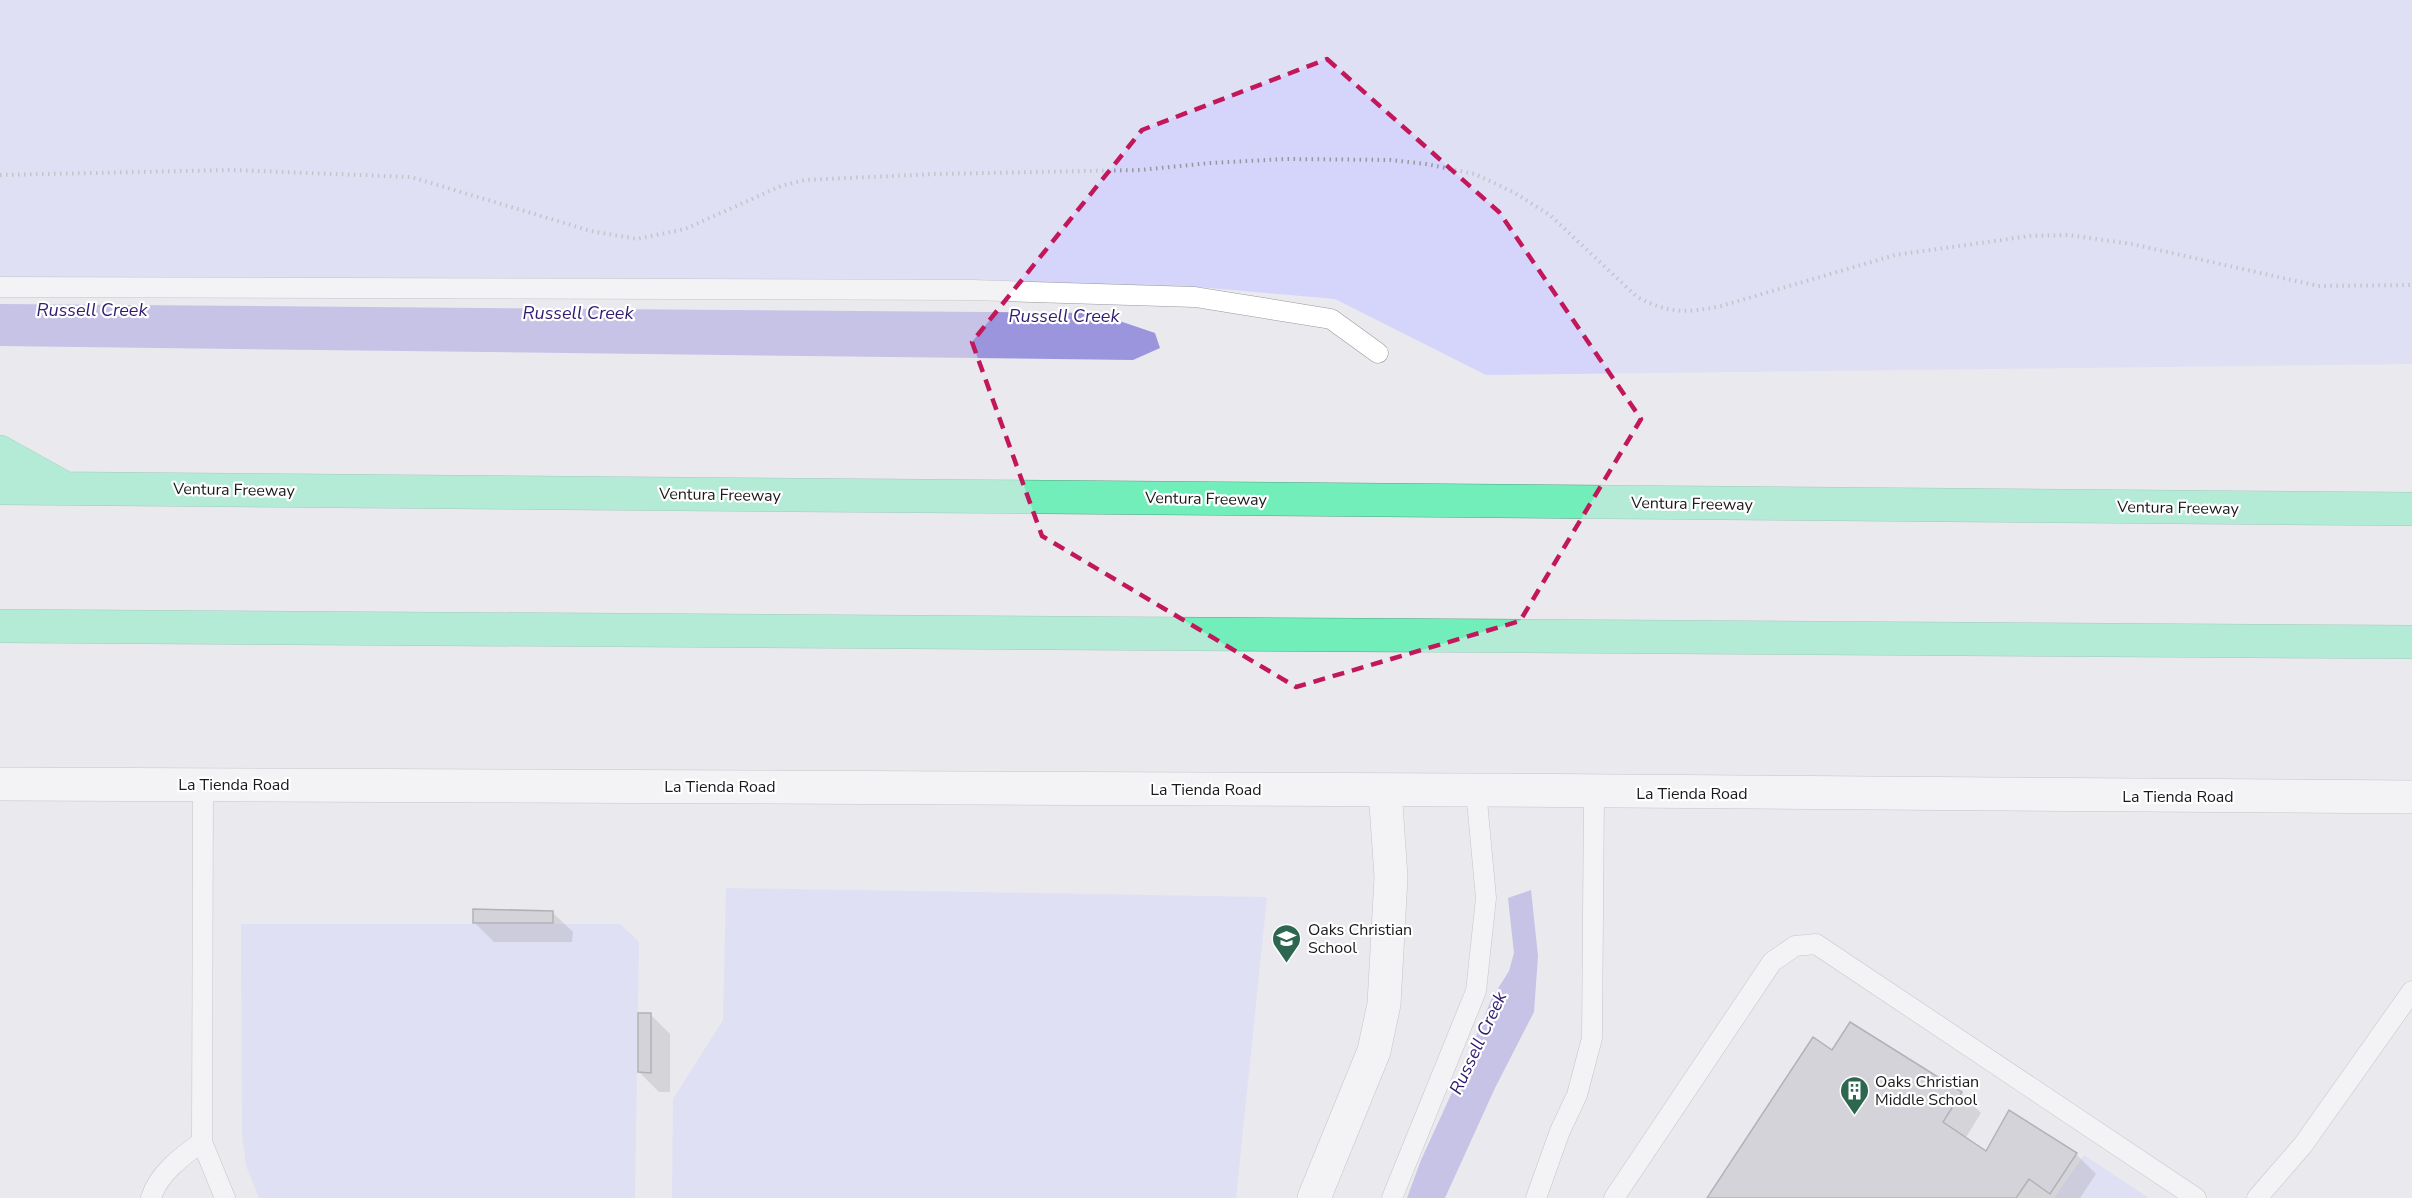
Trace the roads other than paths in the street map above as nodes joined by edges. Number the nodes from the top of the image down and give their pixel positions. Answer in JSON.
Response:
{"nodes":[{"id":1,"x":0,"y":287,"type":"edge"},
{"id":2,"x":1378,"y":353,"type":"dead end"},
{"id":3,"x":0,"y":452,"type":"edge"},
{"id":4,"x":0,"y":488,"type":"edge"},
{"id":5,"x":65,"y":488,"type":"junction"},
{"id":6,"x":2412,"y":509,"type":"edge"},
{"id":7,"x":0,"y":626,"type":"edge"},
{"id":8,"x":2412,"y":642,"type":"edge"},
{"id":9,"x":0,"y":784,"type":"edge"},
{"id":10,"x":203,"y":784,"type":"junction"},
{"id":11,"x":1476,"y":789,"type":"junction"},
{"id":12,"x":1385,"y":790,"type":"junction"},
{"id":13,"x":1594,"y":792,"type":"junction"},
{"id":14,"x":2412,"y":797,"type":"edge"},
{"id":15,"x":2412,"y":991,"type":"edge"},
{"id":16,"x":202,"y":1142,"type":"junction"},
{"id":17,"x":151,"y":1198,"type":"edge"},
{"id":18,"x":225,"y":1198,"type":"edge"},
{"id":19,"x":1314,"y":1198,"type":"edge"},
{"id":20,"x":1392,"y":1198,"type":"edge"},
{"id":21,"x":1536,"y":1198,"type":"edge"},
{"id":22,"x":1614,"y":1198,"type":"edge"},
{"id":23,"x":2196,"y":1198,"type":"edge"},
{"id":24,"x":2257,"y":1198,"type":"edge"}],
"edges":[{"from":1,"to":2,"type":"lane"},
{"from":3,"to":5,"type":"highway"},
{"from":4,"to":5,"type":"highway","name":"Ventura Freeway"},
{"from":5,"to":6,"type":"highway","name":"Ventura Freeway"},
{"from":7,"to":8,"type":"highway"},
{"from":9,"to":10,"type":"street","name":"La Tienda Road"},
{"from":10,"to":12,"type":"street","name":"La Tienda Road"},
{"from":10,"to":16,"type":"lane"},
{"from":11,"to":12,"type":"street","name":"La Tienda Road"},
{"from":11,"to":13,"type":"street","name":"La Tienda Road"},
{"from":11,"to":20,"type":"lane"},
{"from":12,"to":19,"type":"street"},
{"from":13,"to":14,"type":"street","name":"La Tienda Road"},
{"from":13,"to":21,"type":"lane"},
{"from":15,"to":24,"type":"lane"},
{"from":16,"to":17,"type":"lane"},
{"from":16,"to":18,"type":"lane"},
{"from":22,"to":23,"type":"lane"}]}
